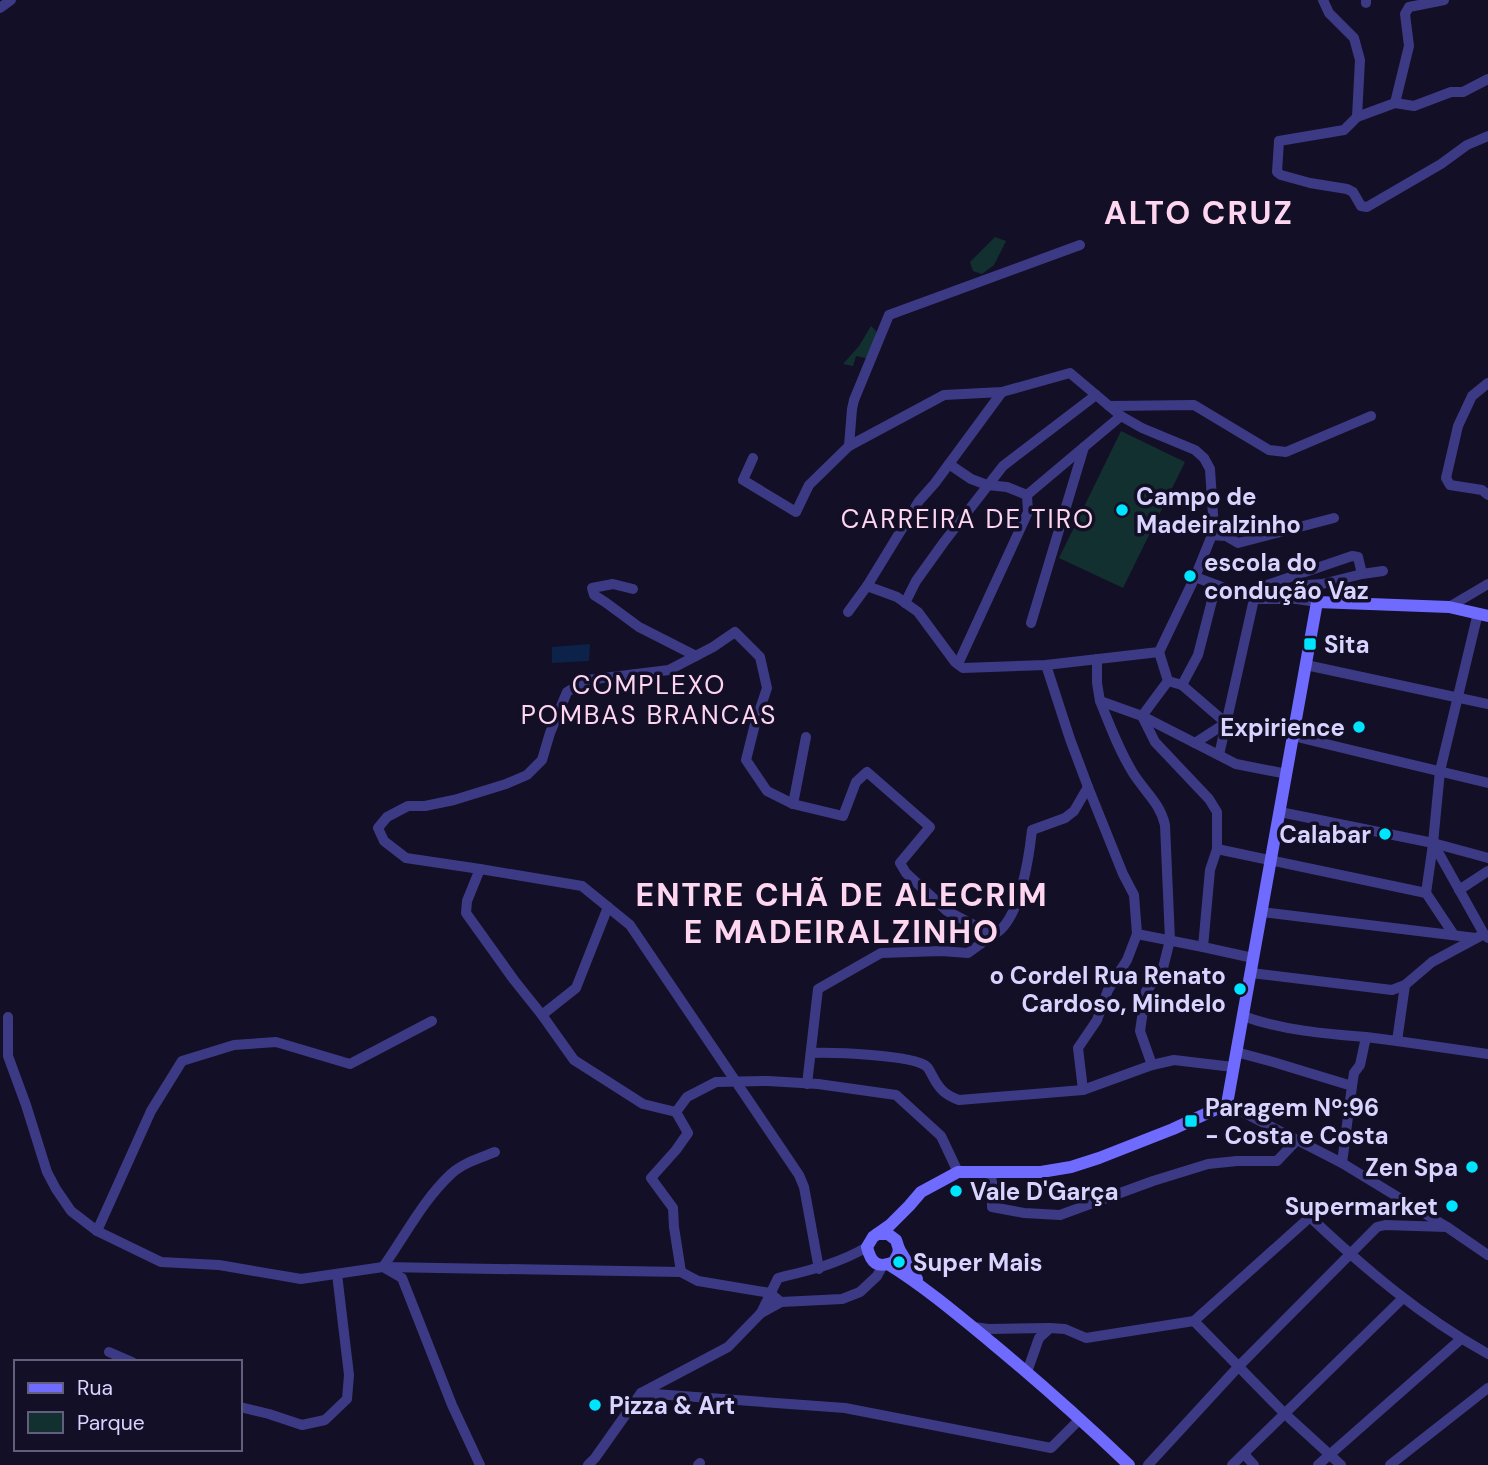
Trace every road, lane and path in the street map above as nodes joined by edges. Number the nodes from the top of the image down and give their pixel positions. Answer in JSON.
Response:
{"nodes":[{"id":1,"x":11,"y":0,"type":"edge"},
{"id":2,"x":1323,"y":0,"type":"edge"},
{"id":3,"x":1444,"y":0,"type":"edge"},
{"id":4,"x":0,"y":8,"type":"edge"},
{"id":5,"x":1488,"y":79,"type":"edge"},
{"id":6,"x":1395,"y":103,"type":"junction"},
{"id":7,"x":1357,"y":117,"type":"junction"},
{"id":8,"x":1488,"y":136,"type":"edge"},
{"id":9,"x":1080,"y":245,"type":"dead end"},
{"id":10,"x":1488,"y":383,"type":"edge"},
{"id":11,"x":1002,"y":392,"type":"junction"},
{"id":12,"x":1096,"y":395,"type":"junction"},
{"id":13,"x":1109,"y":406,"type":"junction"},
{"id":14,"x":1121,"y":416,"type":"junction"},
{"id":15,"x":1371,"y":416,"type":"dead end"},
{"id":16,"x":849,"y":446,"type":"junction"},
{"id":17,"x":1084,"y":447,"type":"junction"},
{"id":18,"x":753,"y":458,"type":"dead end"},
{"id":19,"x":949,"y":464,"type":"junction"},
{"id":20,"x":987,"y":485,"type":"junction"},
{"id":21,"x":1027,"y":495,"type":"junction"},
{"id":22,"x":1488,"y":495,"type":"edge"},
{"id":23,"x":1334,"y":518,"type":"dead end"},
{"id":24,"x":1211,"y":535,"type":"junction"},
{"id":25,"x":1383,"y":570,"type":"dead end"},
{"id":26,"x":1362,"y":574,"type":"junction"},
{"id":27,"x":1195,"y":577,"type":"junction"},
{"id":28,"x":1488,"y":584,"type":"edge"},
{"id":29,"x":1216,"y":585,"type":"junction"},
{"id":30,"x":867,"y":586,"type":"junction"},
{"id":31,"x":633,"y":589,"type":"dead end"},
{"id":32,"x":1251,"y":598,"type":"junction"},
{"id":33,"x":1297,"y":598,"type":"junction"},
{"id":34,"x":1317,"y":602,"type":"junction"},
{"id":35,"x":905,"y":603,"type":"junction"},
{"id":36,"x":1449,"y":607,"type":"junction"},
{"id":37,"x":848,"y":612,"type":"dead end"},
{"id":38,"x":1483,"y":614,"type":"edge"},
{"id":39,"x":1031,"y":624,"type":"dead end"},
{"id":40,"x":1159,"y":652,"type":"junction"},
{"id":41,"x":696,"y":656,"type":"junction"},
{"id":42,"x":1097,"y":659,"type":"junction"},
{"id":43,"x":958,"y":664,"type":"junction"},
{"id":44,"x":1046,"y":665,"type":"junction"},
{"id":45,"x":1306,"y":665,"type":"junction"},
{"id":46,"x":1168,"y":681,"type":"junction"},
{"id":47,"x":1182,"y":685,"type":"junction"},
{"id":48,"x":1457,"y":696,"type":"junction"},
{"id":49,"x":1100,"y":701,"type":"junction"},
{"id":50,"x":1488,"y":704,"type":"edge"},
{"id":51,"x":1142,"y":716,"type":"junction"},
{"id":52,"x":1226,"y":723,"type":"junction"},
{"id":53,"x":1293,"y":736,"type":"junction"},
{"id":54,"x":806,"y":737,"type":"dead end"},
{"id":55,"x":1195,"y":743,"type":"junction"},
{"id":56,"x":1219,"y":755,"type":"junction"},
{"id":57,"x":1440,"y":771,"type":"junction"},
{"id":58,"x":1287,"y":774,"type":"junction"},
{"id":59,"x":1488,"y":783,"type":"edge"},
{"id":60,"x":1088,"y":787,"type":"junction"},
{"id":61,"x":793,"y":804,"type":"junction"},
{"id":62,"x":1280,"y":812,"type":"junction"},
{"id":63,"x":1433,"y":843,"type":"junction"},
{"id":64,"x":1216,"y":849,"type":"junction"},
{"id":65,"x":1488,"y":858,"type":"edge"},
{"id":66,"x":1271,"y":861,"type":"junction"},
{"id":67,"x":480,"y":869,"type":"junction"},
{"id":68,"x":1488,"y":871,"type":"edge"},
{"id":69,"x":1459,"y":890,"type":"junction"},
{"id":70,"x":1426,"y":893,"type":"junction"},
{"id":71,"x":608,"y":907,"type":"junction"},
{"id":72,"x":1261,"y":912,"type":"junction"},
{"id":73,"x":993,"y":934,"type":"junction"},
{"id":74,"x":1137,"y":934,"type":"junction"},
{"id":75,"x":1454,"y":935,"type":"junction"},
{"id":76,"x":1483,"y":937,"type":"edge"},
{"id":77,"x":1170,"y":940,"type":"junction"},
{"id":78,"x":1203,"y":947,"type":"junction"},
{"id":79,"x":1253,"y":958,"type":"junction"},
{"id":80,"x":1251,"y":973,"type":"junction"},
{"id":81,"x":1405,"y":985,"type":"junction"},
{"id":82,"x":542,"y":1015,"type":"junction"},
{"id":83,"x":1243,"y":1016,"type":"junction"},
{"id":84,"x":8,"y":1017,"type":"dead end"},
{"id":85,"x":432,"y":1021,"type":"dead end"},
{"id":86,"x":1366,"y":1037,"type":"junction"},
{"id":87,"x":1397,"y":1041,"type":"junction"},
{"id":88,"x":1236,"y":1052,"type":"junction"},
{"id":89,"x":811,"y":1053,"type":"junction"},
{"id":90,"x":1488,"y":1054,"type":"edge"},
{"id":91,"x":1152,"y":1065,"type":"junction"},
{"id":92,"x":1233,"y":1067,"type":"junction"},
{"id":93,"x":736,"y":1081,"type":"junction"},
{"id":94,"x":807,"y":1084,"type":"junction"},
{"id":95,"x":1352,"y":1086,"type":"junction"},
{"id":96,"x":1083,"y":1090,"type":"junction"},
{"id":97,"x":1227,"y":1104,"type":"junction"},
{"id":98,"x":676,"y":1112,"type":"junction"},
{"id":99,"x":1297,"y":1140,"type":"junction"},
{"id":100,"x":495,"y":1152,"type":"dead end"},
{"id":101,"x":1342,"y":1163,"type":"junction"},
{"id":102,"x":958,"y":1172,"type":"junction"},
{"id":103,"x":990,"y":1172,"type":"junction"},
{"id":104,"x":909,"y":1206,"type":"junction"},
{"id":105,"x":1447,"y":1227,"type":"junction"},
{"id":106,"x":97,"y":1231,"type":"junction"},
{"id":107,"x":877,"y":1234,"type":"junction"},
{"id":108,"x":867,"y":1247,"type":"junction"},
{"id":109,"x":899,"y":1247,"type":"junction"},
{"id":110,"x":1350,"y":1255,"type":"junction"},
{"id":111,"x":1488,"y":1255,"type":"edge"},
{"id":112,"x":886,"y":1265,"type":"junction"},
{"id":113,"x":383,"y":1267,"type":"junction"},
{"id":114,"x":819,"y":1269,"type":"junction"},
{"id":115,"x":681,"y":1272,"type":"junction"},
{"id":116,"x":337,"y":1274,"type":"junction"},
{"id":117,"x":923,"y":1286,"type":"junction"},
{"id":118,"x":770,"y":1293,"type":"junction"},
{"id":119,"x":1402,"y":1299,"type":"junction"},
{"id":120,"x":781,"y":1302,"type":"junction"},
{"id":121,"x":761,"y":1313,"type":"junction"},
{"id":122,"x":1194,"y":1321,"type":"junction"},
{"id":123,"x":972,"y":1326,"type":"junction"},
{"id":124,"x":1050,"y":1328,"type":"junction"},
{"id":125,"x":1461,"y":1339,"type":"junction"},
{"id":126,"x":109,"y":1352,"type":"dead end"},
{"id":127,"x":1488,"y":1354,"type":"edge"},
{"id":128,"x":127,"y":1360,"type":"edge"},
{"id":129,"x":1239,"y":1366,"type":"junction"},
{"id":130,"x":1027,"y":1372,"type":"junction"},
{"id":131,"x":1488,"y":1388,"type":"edge"},
{"id":132,"x":641,"y":1393,"type":"junction"},
{"id":133,"x":242,"y":1407,"type":"edge"},
{"id":134,"x":1284,"y":1413,"type":"junction"},
{"id":135,"x":1080,"y":1419,"type":"junction"},
{"id":136,"x":1244,"y":1454,"type":"junction"},
{"id":137,"x":1329,"y":1454,"type":"junction"},
{"id":138,"x":480,"y":1465,"type":"edge"},
{"id":139,"x":588,"y":1465,"type":"edge"},
{"id":140,"x":1129,"y":1465,"type":"edge"},
{"id":141,"x":1148,"y":1465,"type":"edge"},
{"id":142,"x":1232,"y":1465,"type":"edge"},
{"id":143,"x":1254,"y":1465,"type":"edge"},
{"id":144,"x":1318,"y":1465,"type":"edge"},
{"id":145,"x":1341,"y":1465,"type":"edge"},
{"id":146,"x":1390,"y":1465,"type":"edge"}],
"edges":[{"from":1,"to":4,"type":"street"},
{"from":2,"to":7,"type":"street"},
{"from":3,"to":6,"type":"street"},
{"from":5,"to":6,"type":"street"},
{"from":6,"to":7,"type":"street"},
{"from":7,"to":8,"type":"street"},
{"from":9,"to":16,"type":"street"},
{"from":10,"to":22,"type":"street"},
{"from":11,"to":12,"type":"street"},
{"from":11,"to":16,"type":"street"},
{"from":11,"to":19,"type":"street"},
{"from":12,"to":13,"type":"street"},
{"from":12,"to":20,"type":"street"},
{"from":13,"to":14,"type":"street"},
{"from":13,"to":15,"type":"street"},
{"from":14,"to":17,"type":"street"},
{"from":14,"to":24,"type":"street"},
{"from":16,"to":18,"type":"street"},
{"from":17,"to":21,"type":"street"},
{"from":17,"to":39,"type":"street"},
{"from":19,"to":20,"type":"street"},
{"from":19,"to":30,"type":"street"},
{"from":20,"to":21,"type":"street"},
{"from":20,"to":35,"type":"street"},
{"from":21,"to":43,"type":"street"},
{"from":23,"to":24,"type":"street"},
{"from":24,"to":27,"type":"street"},
{"from":25,"to":26,"type":"street"},
{"from":26,"to":32,"type":"street"},
{"from":26,"to":33,"type":"street"},
{"from":27,"to":29,"type":"street"},
{"from":27,"to":40,"type":"street"},
{"from":28,"to":36,"type":"street"},
{"from":29,"to":32,"type":"street"},
{"from":29,"to":47,"type":"street"},
{"from":30,"to":35,"type":"street"},
{"from":30,"to":37,"type":"street"},
{"from":31,"to":41,"type":"street"},
{"from":32,"to":33,"type":"street"},
{"from":32,"to":52,"type":"street"},
{"from":33,"to":34,"type":"street"},
{"from":34,"to":36,"type":"street"},
{"from":34,"to":45,"type":"street"},
{"from":35,"to":43,"type":"street"},
{"from":36,"to":38,"type":"street"},
{"from":38,"to":48,"type":"street"},
{"from":40,"to":42,"type":"street"},
{"from":40,"to":46,"type":"street"},
{"from":41,"to":61,"type":"street"},
{"from":41,"to":67,"type":"street"},
{"from":42,"to":44,"type":"street"},
{"from":42,"to":49,"type":"street"},
{"from":43,"to":44,"type":"street"},
{"from":44,"to":60,"type":"street"},
{"from":45,"to":48,"type":"street"},
{"from":45,"to":53,"type":"street"},
{"from":46,"to":47,"type":"street"},
{"from":46,"to":51,"type":"street"},
{"from":47,"to":52,"type":"street"},
{"from":48,"to":50,"type":"street"},
{"from":48,"to":57,"type":"street"},
{"from":49,"to":51,"type":"street"},
{"from":49,"to":77,"type":"street"},
{"from":51,"to":55,"type":"street"},
{"from":51,"to":64,"type":"street"},
{"from":52,"to":55,"type":"street"},
{"from":52,"to":56,"type":"street"},
{"from":53,"to":57,"type":"street"},
{"from":53,"to":58,"type":"street"},
{"from":54,"to":61,"type":"street"},
{"from":55,"to":56,"type":"street"},
{"from":56,"to":58,"type":"street"},
{"from":57,"to":59,"type":"street"},
{"from":57,"to":63,"type":"street"},
{"from":58,"to":62,"type":"street"},
{"from":60,"to":73,"type":"street"},
{"from":60,"to":74,"type":"street"},
{"from":61,"to":73,"type":"street"},
{"from":62,"to":63,"type":"street"},
{"from":62,"to":66,"type":"street"},
{"from":63,"to":65,"type":"street"},
{"from":63,"to":69,"type":"street"},
{"from":63,"to":70,"type":"street"},
{"from":64,"to":66,"type":"street"},
{"from":64,"to":78,"type":"street"},
{"from":66,"to":70,"type":"street"},
{"from":66,"to":72,"type":"street"},
{"from":67,"to":71,"type":"street"},
{"from":67,"to":82,"type":"street"},
{"from":68,"to":69,"type":"street"},
{"from":69,"to":76,"type":"street"},
{"from":70,"to":75,"type":"street"},
{"from":71,"to":82,"type":"street"},
{"from":71,"to":93,"type":"street"},
{"from":72,"to":75,"type":"street"},
{"from":72,"to":79,"type":"street"},
{"from":73,"to":89,"type":"street"},
{"from":74,"to":77,"type":"street"},
{"from":74,"to":96,"type":"street"},
{"from":75,"to":76,"type":"street"},
{"from":76,"to":81,"type":"street"},
{"from":77,"to":78,"type":"street"},
{"from":77,"to":91,"type":"street"},
{"from":78,"to":79,"type":"street"},
{"from":79,"to":80,"type":"street"},
{"from":80,"to":81,"type":"street"},
{"from":80,"to":83,"type":"street"},
{"from":81,"to":87,"type":"street"},
{"from":82,"to":98,"type":"street"},
{"from":83,"to":86,"type":"street"},
{"from":83,"to":88,"type":"street"},
{"from":84,"to":106,"type":"street"},
{"from":85,"to":106,"type":"street"},
{"from":86,"to":87,"type":"street"},
{"from":86,"to":95,"type":"street"},
{"from":87,"to":90,"type":"street"},
{"from":88,"to":92,"type":"street"},
{"from":88,"to":95,"type":"street"},
{"from":89,"to":94,"type":"street"},
{"from":89,"to":96,"type":"street"},
{"from":91,"to":92,"type":"street"},
{"from":91,"to":96,"type":"street"},
{"from":92,"to":97,"type":"street"},
{"from":93,"to":94,"type":"street"},
{"from":93,"to":98,"type":"street"},
{"from":93,"to":114,"type":"street"},
{"from":94,"to":102,"type":"street"},
{"from":95,"to":101,"type":"street"},
{"from":97,"to":99,"type":"street"},
{"from":97,"to":103,"type":"street"},
{"from":98,"to":115,"type":"street"},
{"from":99,"to":101,"type":"street"},
{"from":99,"to":103,"type":"street"},
{"from":100,"to":113,"type":"street"},
{"from":101,"to":105,"type":"street"},
{"from":102,"to":103,"type":"street"},
{"from":102,"to":104,"type":"street"},
{"from":104,"to":107,"type":"street"},
{"from":104,"to":109,"type":"street"},
{"from":105,"to":110,"type":"street"},
{"from":105,"to":111,"type":"street"},
{"from":106,"to":116,"type":"street"},
{"from":107,"to":108,"type":"street"},
{"from":107,"to":109,"type":"street"},
{"from":108,"to":112,"type":"street"},
{"from":108,"to":114,"type":"street"},
{"from":109,"to":112,"type":"street"},
{"from":109,"to":117,"type":"street"},
{"from":110,"to":119,"type":"street"},
{"from":110,"to":122,"type":"street"},
{"from":110,"to":129,"type":"street"},
{"from":112,"to":117,"type":"street"},
{"from":112,"to":120,"type":"street"},
{"from":113,"to":115,"type":"street"},
{"from":113,"to":116,"type":"street"},
{"from":113,"to":138,"type":"street"},
{"from":114,"to":118,"type":"street"},
{"from":115,"to":118,"type":"street"},
{"from":116,"to":133,"type":"street"},
{"from":117,"to":123,"type":"street"},
{"from":118,"to":120,"type":"street"},
{"from":118,"to":121,"type":"street"},
{"from":119,"to":125,"type":"street"},
{"from":119,"to":134,"type":"street"},
{"from":120,"to":121,"type":"street"},
{"from":121,"to":132,"type":"street"},
{"from":122,"to":124,"type":"street"},
{"from":122,"to":129,"type":"street"},
{"from":123,"to":124,"type":"street"},
{"from":123,"to":130,"type":"street"},
{"from":124,"to":130,"type":"street"},
{"from":125,"to":127,"type":"street"},
{"from":125,"to":137,"type":"street"},
{"from":126,"to":128,"type":"street"},
{"from":129,"to":134,"type":"street"},
{"from":129,"to":141,"type":"street"},
{"from":130,"to":135,"type":"street"},
{"from":131,"to":146,"type":"street"},
{"from":132,"to":135,"type":"street"},
{"from":132,"to":139,"type":"street"},
{"from":134,"to":136,"type":"street"},
{"from":134,"to":137,"type":"street"},
{"from":135,"to":140,"type":"street"},
{"from":136,"to":142,"type":"street"},
{"from":136,"to":143,"type":"street"},
{"from":137,"to":144,"type":"street"},
{"from":137,"to":145,"type":"street"}]}
